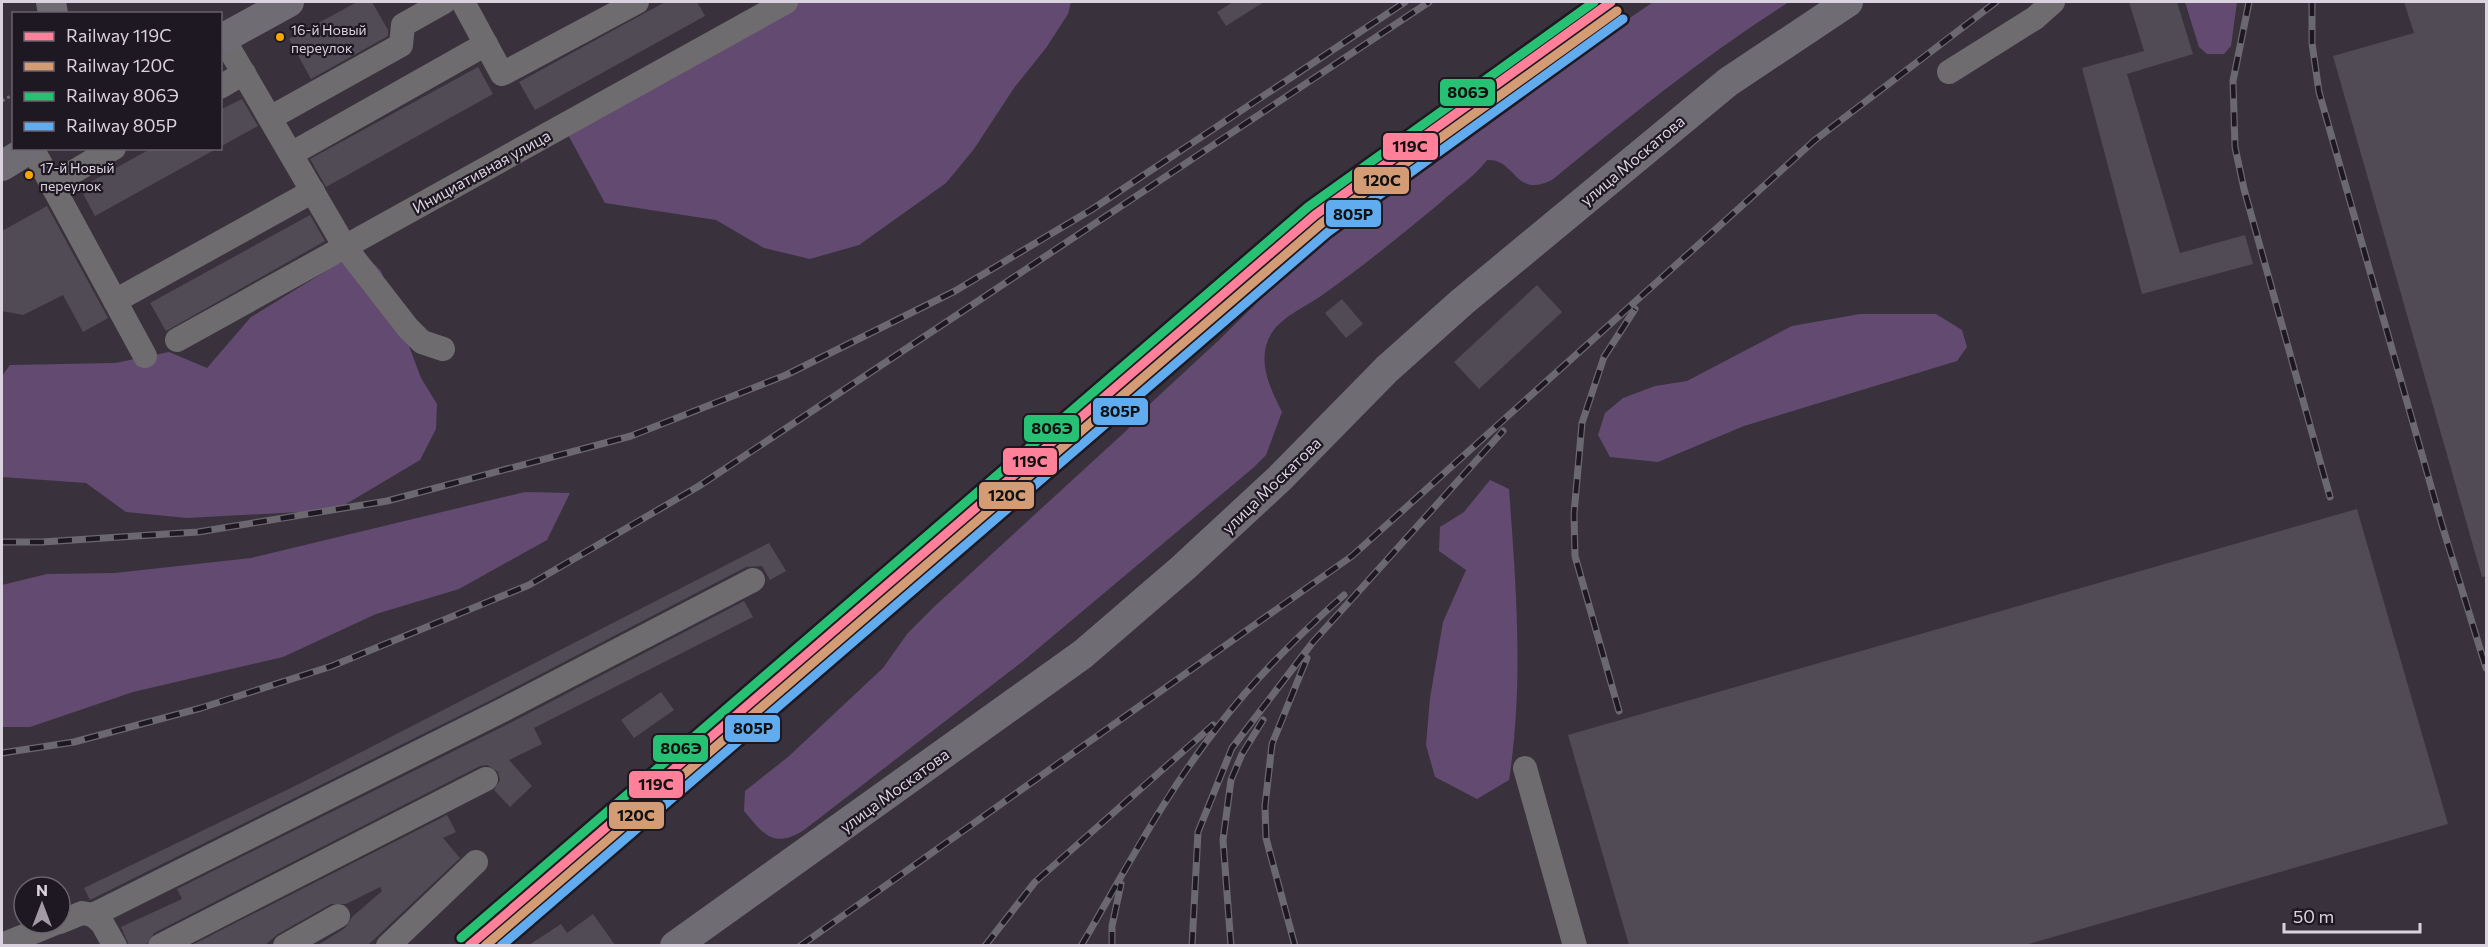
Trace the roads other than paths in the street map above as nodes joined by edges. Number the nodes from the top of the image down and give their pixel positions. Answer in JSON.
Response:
{"nodes":[{"id":1,"x":289,"y":2,"type":"edge"},
{"id":2,"x":444,"y":2,"type":"edge"},
{"id":3,"x":463,"y":2,"type":"edge"},
{"id":4,"x":637,"y":2,"type":"edge"},
{"id":5,"x":786,"y":2,"type":"edge"},
{"id":6,"x":1848,"y":2,"type":"edge"},
{"id":7,"x":2053,"y":2,"type":"edge"},
{"id":8,"x":222,"y":39,"type":"edge"},
{"id":9,"x":486,"y":44,"type":"junction"},
{"id":10,"x":1949,"y":72,"type":"dead end"},
{"id":11,"x":244,"y":73,"type":"junction"},
{"id":12,"x":222,"y":86,"type":"edge"},
{"id":13,"x":270,"y":118,"type":"junction"},
{"id":14,"x":28,"y":150,"type":"edge"},
{"id":15,"x":32,"y":150,"type":"edge"},
{"id":16,"x":111,"y":150,"type":"edge"},
{"id":17,"x":291,"y":154,"type":"junction"},
{"id":18,"x":2,"y":166,"type":"edge"},
{"id":19,"x":68,"y":175,"type":"dead end"},
{"id":20,"x":313,"y":191,"type":"junction"},
{"id":21,"x":345,"y":246,"type":"junction"},
{"id":22,"x":115,"y":301,"type":"junction"},
{"id":23,"x":177,"y":340,"type":"dead end"},
{"id":24,"x":443,"y":349,"type":"dead end"},
{"id":25,"x":145,"y":356,"type":"dead end"},
{"id":26,"x":753,"y":580,"type":"dead end"},
{"id":27,"x":1525,"y":768,"type":"dead end"},
{"id":28,"x":486,"y":779,"type":"dead end"},
{"id":29,"x":476,"y":862,"type":"dead end"},
{"id":30,"x":93,"y":915,"type":"junction"},
{"id":31,"x":72,"y":917,"type":"edge"},
{"id":32,"x":26,"y":935,"type":"edge"},
{"id":33,"x":2,"y":945,"type":"edge"},
{"id":34,"x":115,"y":945,"type":"edge"},
{"id":35,"x":160,"y":945,"type":"edge"},
{"id":36,"x":285,"y":945,"type":"edge"},
{"id":37,"x":301,"y":945,"type":"edge"},
{"id":38,"x":388,"y":945,"type":"edge"},
{"id":39,"x":675,"y":945,"type":"edge"},
{"id":40,"x":1575,"y":945,"type":"edge"}],
"edges":[{"from":1,"to":8,"type":"main road"},
{"from":2,"to":13,"type":"street"},
{"from":3,"to":9,"type":"street"},
{"from":4,"to":9,"type":"street"},
{"from":5,"to":21,"type":"street","name":"Инициативная улица"},
{"from":6,"to":39,"type":"main road","name":"улица Москатова"},
{"from":7,"to":10,"type":"street"},
{"from":8,"to":11,"type":"street"},
{"from":9,"to":17,"type":"street"},
{"from":11,"to":12,"type":"street"},
{"from":11,"to":13,"type":"street"},
{"from":13,"to":17,"type":"street"},
{"from":14,"to":18,"type":"main road"},
{"from":15,"to":22,"type":"street"},
{"from":16,"to":19,"type":"street"},
{"from":17,"to":20,"type":"street"},
{"from":20,"to":21,"type":"street"},
{"from":20,"to":22,"type":"street"},
{"from":21,"to":23,"type":"street","name":"Инициативная улица"},
{"from":21,"to":24,"type":"street"},
{"from":22,"to":25,"type":"street"},
{"from":26,"to":30,"type":"street"},
{"from":27,"to":40,"type":"street"},
{"from":28,"to":35,"type":"street"},
{"from":29,"to":38,"type":"street"},
{"from":30,"to":31,"type":"street"},
{"from":30,"to":34,"type":"street"},
{"from":32,"to":33,"type":"street"},
{"from":36,"to":37,"type":"street"}]}
